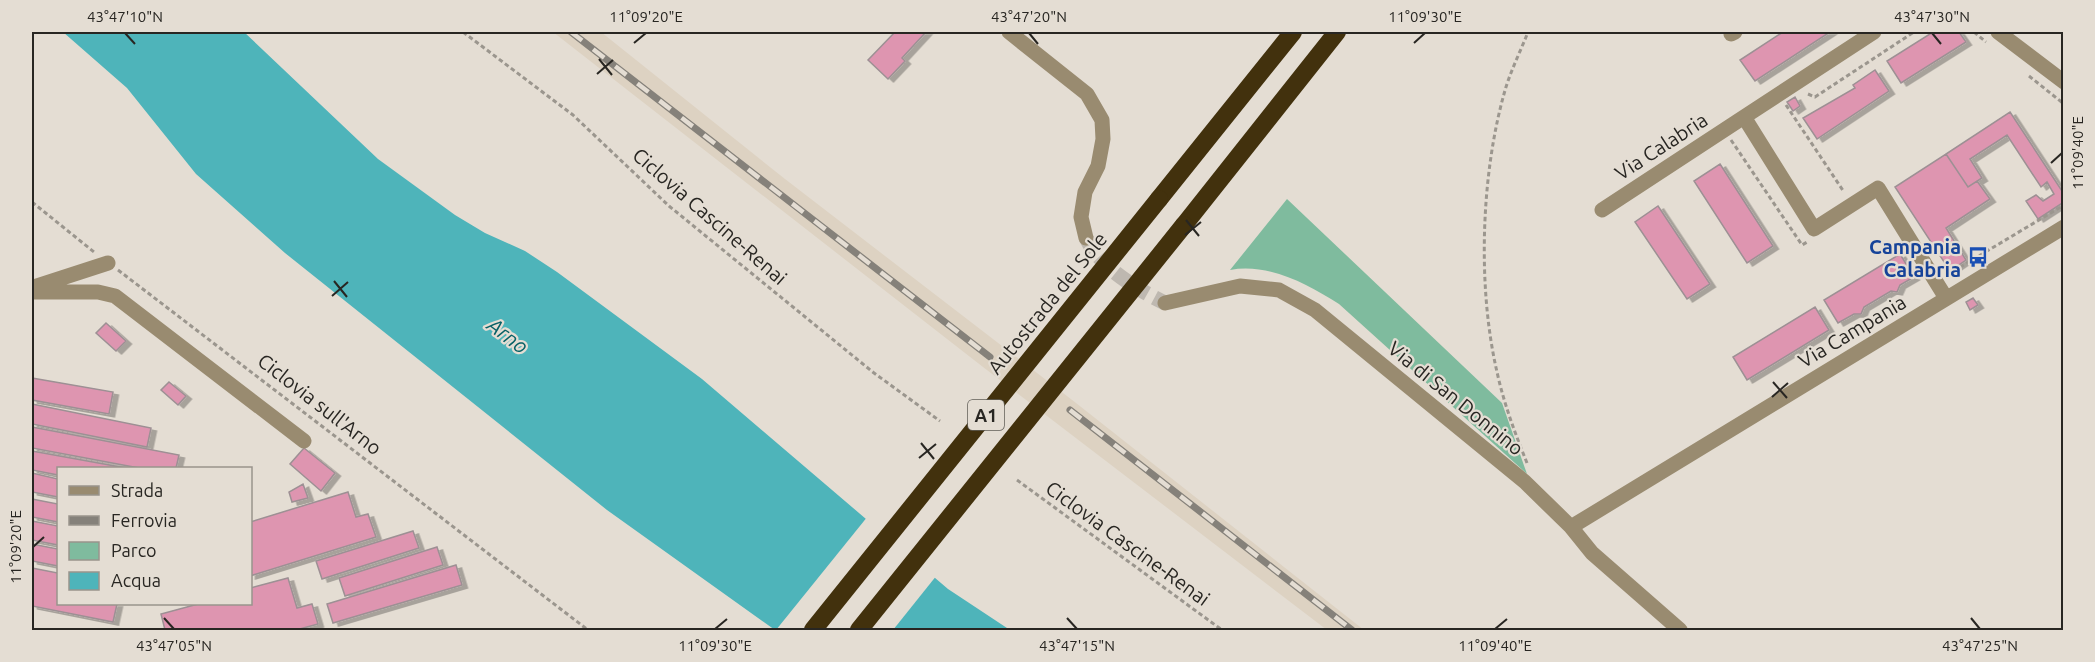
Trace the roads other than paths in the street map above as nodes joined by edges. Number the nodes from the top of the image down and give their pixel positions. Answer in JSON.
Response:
{"nodes":[{"id":1,"x":1009,"y":32,"type":"edge"},
{"id":2,"x":1293,"y":32,"type":"edge"},
{"id":3,"x":1336,"y":32,"type":"edge"},
{"id":4,"x":1874,"y":32,"type":"edge"},
{"id":5,"x":1998,"y":32,"type":"edge"},
{"id":6,"x":2064,"y":82,"type":"edge"},
{"id":7,"x":1744,"y":117,"type":"junction"},
{"id":8,"x":1602,"y":210,"type":"dead end"},
{"id":9,"x":2064,"y":227,"type":"edge"},
{"id":10,"x":1086,"y":238,"type":"tunnel mouth"},
{"id":11,"x":108,"y":263,"type":"road end"},
{"id":12,"x":32,"y":290,"type":"edge"},
{"id":13,"x":1946,"y":298,"type":"junction"},
{"id":14,"x":1165,"y":303,"type":"tunnel mouth"},
{"id":15,"x":304,"y":441,"type":"dead end"},
{"id":16,"x":1571,"y":527,"type":"junction"},
{"id":17,"x":813,"y":630,"type":"edge"},
{"id":18,"x":859,"y":630,"type":"edge"},
{"id":19,"x":1680,"y":630,"type":"edge"}],
"edges":[{"from":1,"to":10,"type":"street"},
{"from":2,"to":17,"type":"highway","name":"Autostrada del Sole","number":"A1","bridge":true},
{"from":3,"to":18,"type":"highway","number":"A1","bridge":true},
{"from":4,"to":7,"type":"street","name":"Via Calabria"},
{"from":5,"to":6,"type":"street"},
{"from":7,"to":8,"type":"street","name":"Via Calabria"},
{"from":7,"to":13,"type":"street"},
{"from":9,"to":13,"type":"street","name":"Via Campania"},
{"from":11,"to":12,"type":"street"},
{"from":12,"to":15,"type":"street"},
{"from":13,"to":16,"type":"street","name":"Via Campania"},
{"from":14,"to":16,"type":"street","name":"Via di San Donnino"},
{"from":16,"to":19,"type":"street","name":"Via di San Donnino"}]}
